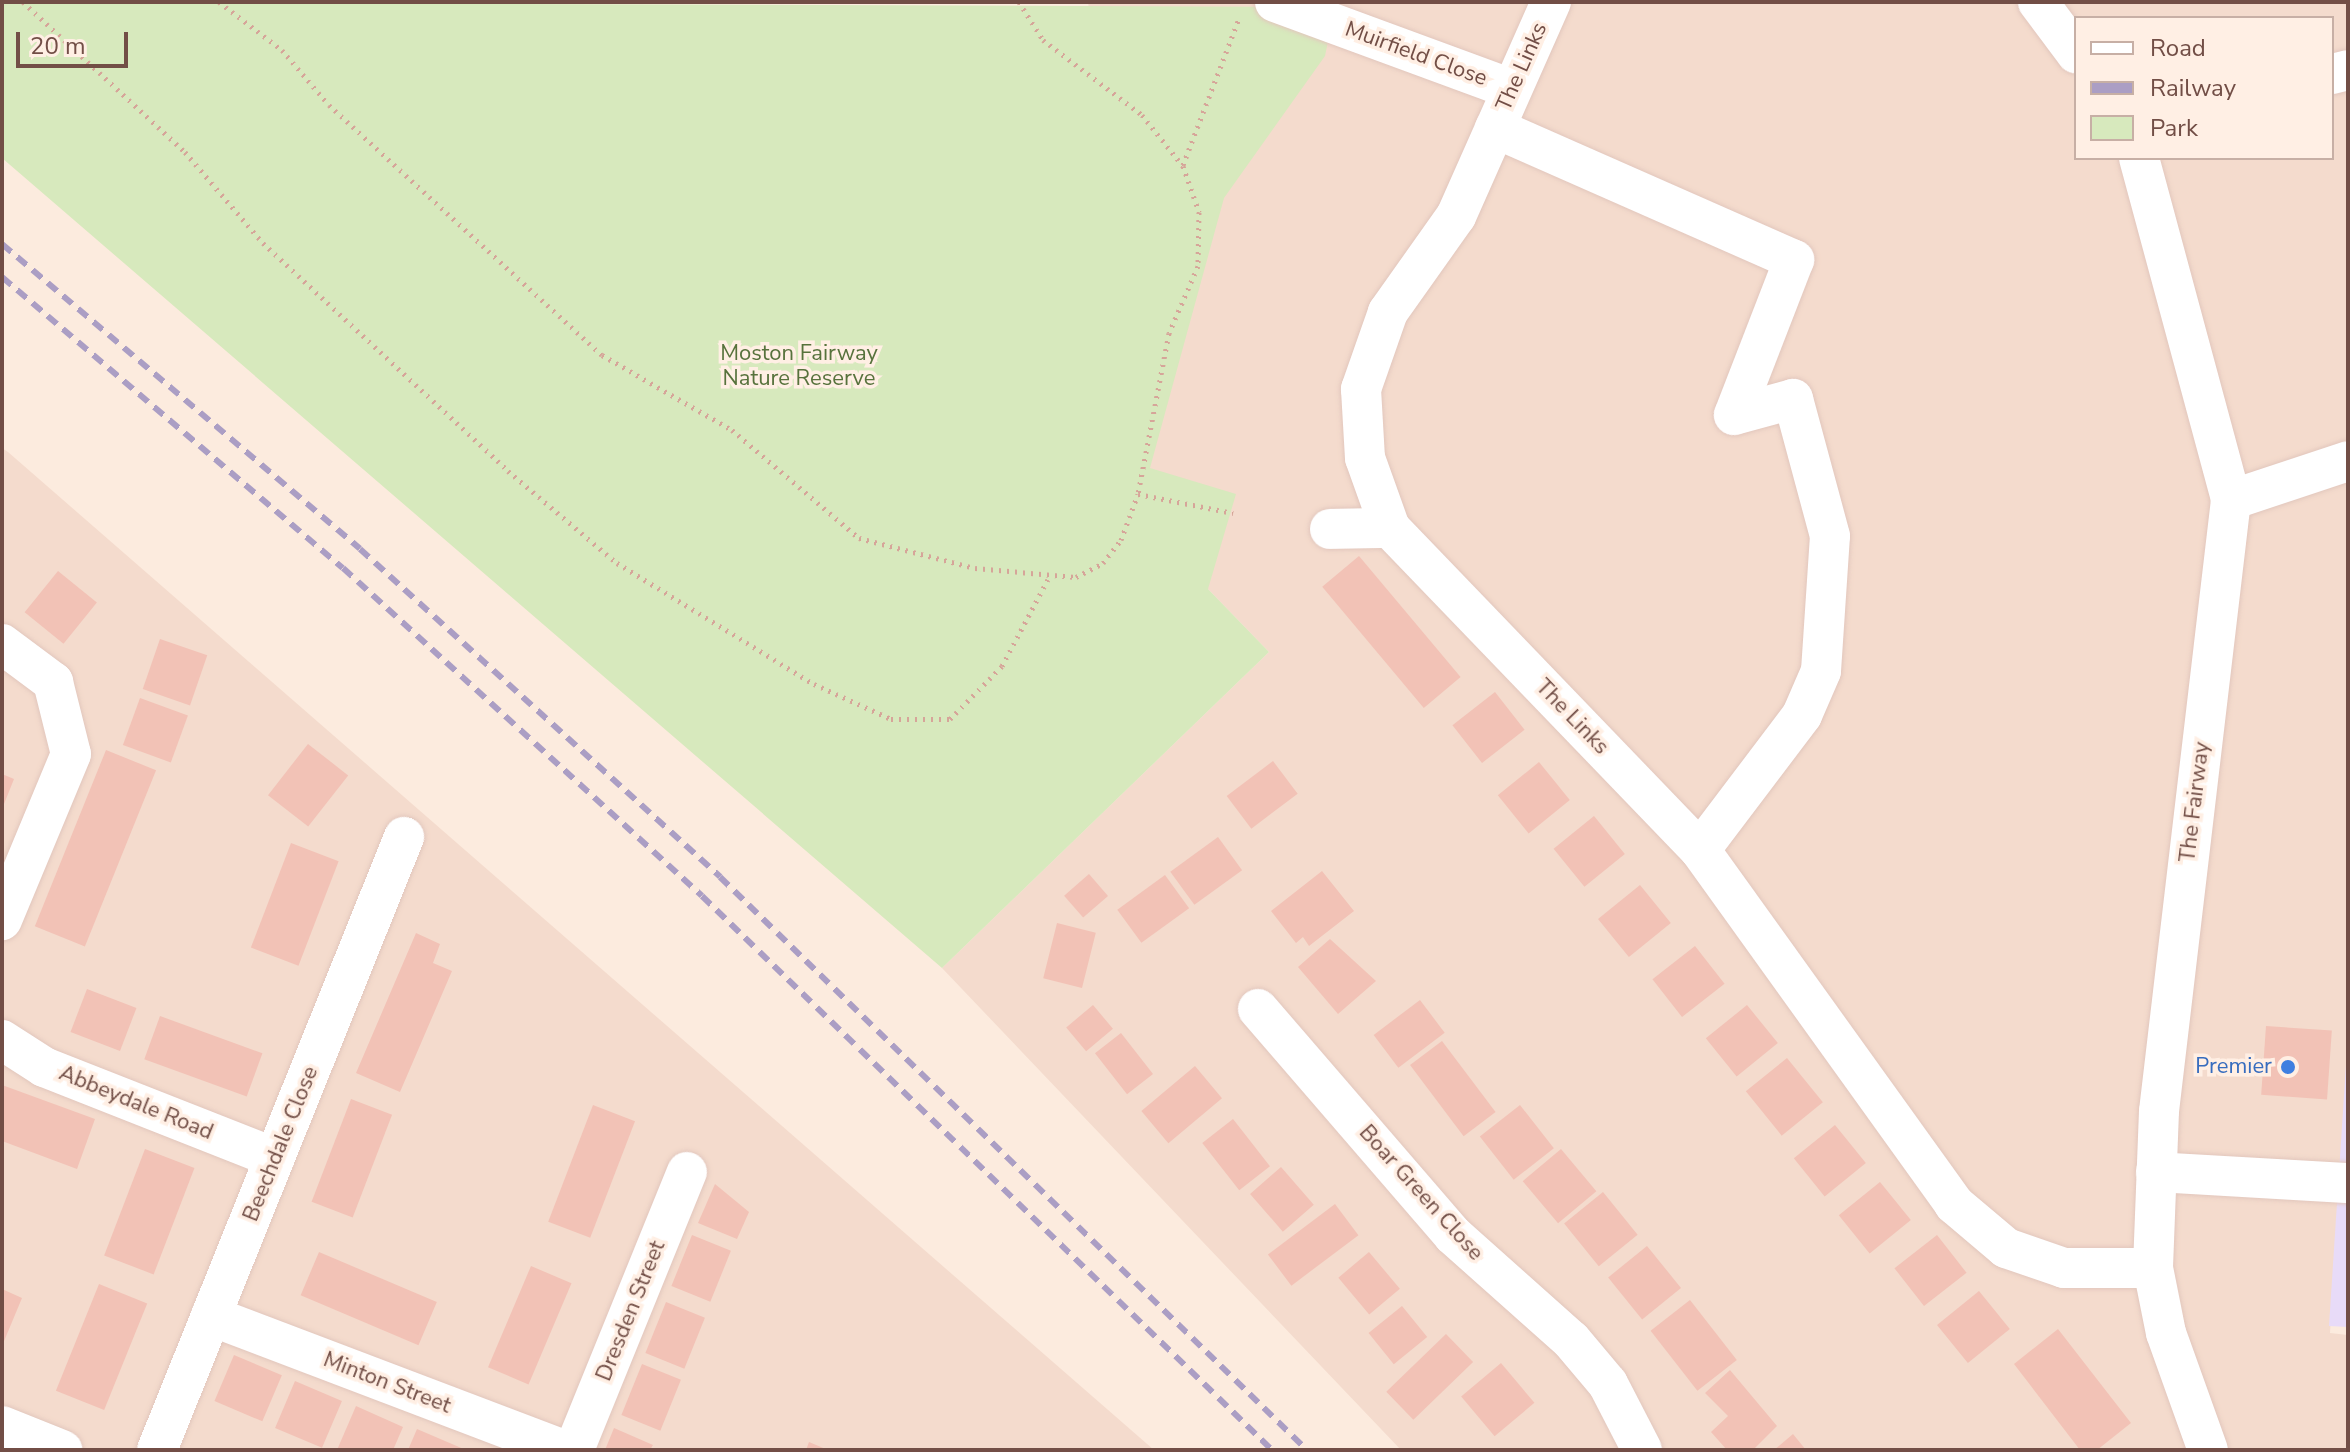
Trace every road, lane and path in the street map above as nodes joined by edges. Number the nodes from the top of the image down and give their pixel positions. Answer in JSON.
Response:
{"nodes":[{"id":1,"x":23,"y":2,"type":"edge"},
{"id":2,"x":219,"y":2,"type":"edge"},
{"id":3,"x":1019,"y":2,"type":"edge"},
{"id":4,"x":1245,"y":2,"type":"edge"},
{"id":5,"x":1275,"y":2,"type":"edge"},
{"id":6,"x":1551,"y":2,"type":"edge"},
{"id":7,"x":2038,"y":2,"type":"edge"},
{"id":8,"x":2074,"y":50,"type":"edge"},
{"id":9,"x":1512,"y":89,"type":"junction"},
{"id":10,"x":1495,"y":128,"type":"junction"},
{"id":11,"x":2140,"y":160,"type":"edge"},
{"id":12,"x":1183,"y":166,"type":"junction"},
{"id":13,"x":2348,"y":461,"type":"edge"},
{"id":14,"x":1138,"y":494,"type":"junction"},
{"id":15,"x":2231,"y":500,"type":"junction"},
{"id":16,"x":1233,"y":513,"type":"dead end"},
{"id":17,"x":1390,"y":528,"type":"junction"},
{"id":18,"x":1330,"y":529,"type":"dead end"},
{"id":19,"x":1048,"y":579,"type":"junction"},
{"id":20,"x":2,"y":644,"type":"edge"},
{"id":21,"x":404,"y":837,"type":"dead end"},
{"id":22,"x":1700,"y":850,"type":"junction"},
{"id":23,"x":2,"y":920,"type":"edge"},
{"id":24,"x":1258,"y":1009,"type":"dead end"},
{"id":25,"x":2,"y":1040,"type":"edge"},
{"id":26,"x":275,"y":1158,"type":"junction"},
{"id":27,"x":687,"y":1172,"type":"dead end"},
{"id":28,"x":2156,"y":1172,"type":"junction"},
{"id":29,"x":2348,"y":1183,"type":"edge"},
{"id":30,"x":2153,"y":1268,"type":"junction"},
{"id":31,"x":211,"y":1316,"type":"junction"},
{"id":32,"x":2,"y":1426,"type":"edge"},
{"id":33,"x":62,"y":1450,"type":"edge"},
{"id":34,"x":157,"y":1450,"type":"edge"},
{"id":35,"x":563,"y":1450,"type":"edge"},
{"id":36,"x":574,"y":1450,"type":"edge"},
{"id":37,"x":1642,"y":1450,"type":"edge"},
{"id":38,"x":2208,"y":1450,"type":"edge"}],
"edges":[{"from":1,"to":19,"type":"path"},
{"from":2,"to":19,"type":"path"},
{"from":3,"to":12,"type":"path"},
{"from":4,"to":12,"type":"path"},
{"from":5,"to":9,"type":"street","name":"Muirfield Close"},
{"from":6,"to":9,"type":"street","name":"The Links"},
{"from":7,"to":8,"type":"street"},
{"from":9,"to":10,"type":"street","name":"The Links"},
{"from":10,"to":17,"type":"street","name":"The Links"},
{"from":10,"to":22,"type":"street"},
{"from":11,"to":15,"type":"street","name":"The Fairway"},
{"from":12,"to":14,"type":"path"},
{"from":13,"to":15,"type":"street"},
{"from":14,"to":16,"type":"path"},
{"from":14,"to":19,"type":"path"},
{"from":15,"to":28,"type":"street","name":"The Fairway"},
{"from":17,"to":18,"type":"street"},
{"from":17,"to":22,"type":"street","name":"The Links"},
{"from":20,"to":23,"type":"street"},
{"from":21,"to":26,"type":"street","name":"Beechdale Close"},
{"from":22,"to":30,"type":"street","name":"The Links"},
{"from":24,"to":37,"type":"street","name":"Boar Green Close"},
{"from":25,"to":26,"type":"street","name":"Abbeydale Road"},
{"from":26,"to":31,"type":"street","name":"Beechdale Close"},
{"from":27,"to":36,"type":"street","name":"Dresden Street"},
{"from":28,"to":29,"type":"street"},
{"from":28,"to":30,"type":"street","name":"The Fairway"},
{"from":30,"to":38,"type":"street","name":"The Fairway"},
{"from":31,"to":34,"type":"street","name":"Beechdale Close"},
{"from":31,"to":35,"type":"street","name":"Minton Street"},
{"from":32,"to":33,"type":"street"}]}
